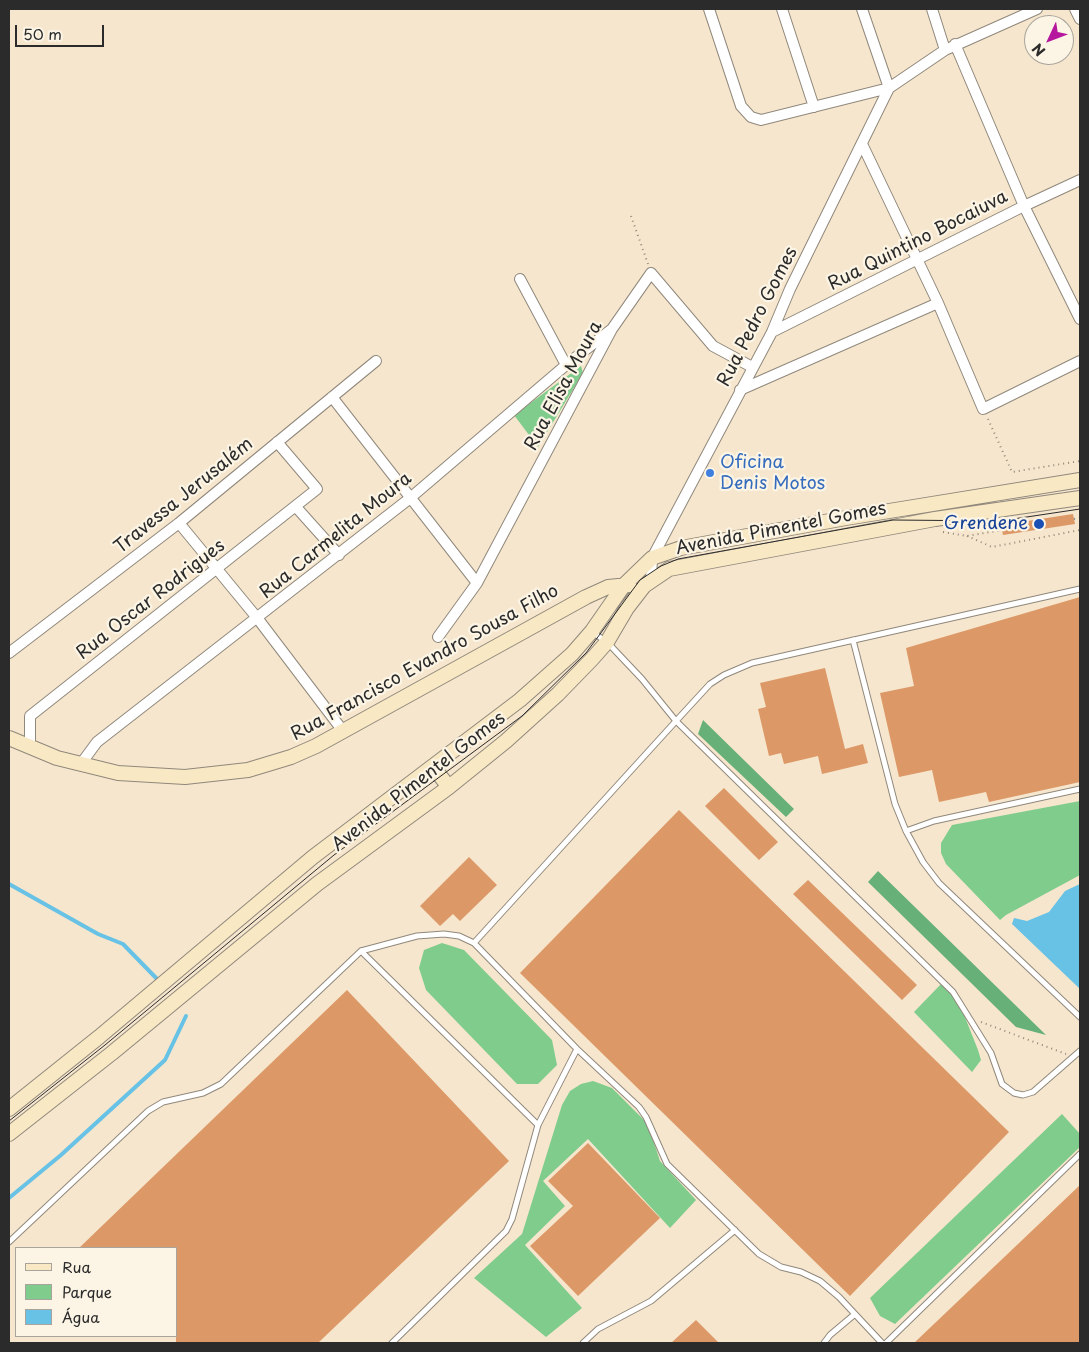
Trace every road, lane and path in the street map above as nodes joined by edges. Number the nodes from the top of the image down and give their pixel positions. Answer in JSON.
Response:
{"nodes":[{"id":1,"x":709,"y":9,"type":"edge"},
{"id":2,"x":782,"y":9,"type":"edge"},
{"id":3,"x":862,"y":9,"type":"edge"},
{"id":4,"x":932,"y":9,"type":"edge"},
{"id":5,"x":1037,"y":9,"type":"edge"},
{"id":6,"x":1075,"y":9,"type":"edge"},
{"id":7,"x":1015,"y":14,"type":"edge"},
{"id":8,"x":1080,"y":19,"type":"edge"},
{"id":9,"x":955,"y":44,"type":"junction"},
{"id":10,"x":945,"y":50,"type":"junction"},
{"id":11,"x":889,"y":88,"type":"junction"},
{"id":12,"x":814,"y":107,"type":"junction"},
{"id":13,"x":863,"y":146,"type":"junction"},
{"id":14,"x":1080,"y":180,"type":"edge"},
{"id":15,"x":1024,"y":206,"type":"junction"},
{"id":16,"x":631,"y":216,"type":"dead end"},
{"id":17,"x":917,"y":260,"type":"junction"},
{"id":18,"x":651,"y":273,"type":"junction"},
{"id":19,"x":520,"y":278,"type":"dead end"},
{"id":20,"x":938,"y":303,"type":"junction"},
{"id":21,"x":1080,"y":318,"type":"edge"},
{"id":22,"x":612,"y":329,"type":"junction"},
{"id":23,"x":772,"y":332,"type":"junction"},
{"id":24,"x":376,"y":361,"type":"dead end"},
{"id":25,"x":1080,"y":361,"type":"edge"},
{"id":26,"x":566,"y":365,"type":"junction"},
{"id":27,"x":752,"y":367,"type":"junction"},
{"id":28,"x":740,"y":390,"type":"junction"},
{"id":29,"x":332,"y":397,"type":"junction"},
{"id":30,"x":983,"y":409,"type":"junction"},
{"id":31,"x":277,"y":442,"type":"junction"},
{"id":32,"x":1080,"y":461,"type":"edge"},
{"id":33,"x":1080,"y":480,"type":"edge"},
{"id":34,"x":1080,"y":498,"type":"edge"},
{"id":35,"x":409,"y":499,"type":"junction"},
{"id":36,"x":296,"y":507,"type":"junction"},
{"id":37,"x":1074,"y":519,"type":"dead end"},
{"id":38,"x":1080,"y":519,"type":"edge"},
{"id":39,"x":179,"y":523,"type":"junction"},
{"id":40,"x":1002,"y":530,"type":"dead end"},
{"id":41,"x":1080,"y":530,"type":"edge"},
{"id":42,"x":942,"y":532,"type":"dead end"},
{"id":43,"x":967,"y":536,"type":"junction"},
{"id":44,"x":339,"y":555,"type":"junction"},
{"id":45,"x":652,"y":558,"type":"junction"},
{"id":46,"x":217,"y":569,"type":"junction"},
{"id":47,"x":647,"y":583,"type":"junction"},
{"id":48,"x":477,"y":584,"type":"junction"},
{"id":49,"x":624,"y":585,"type":"junction"},
{"id":50,"x":1080,"y":589,"type":"edge"},
{"id":51,"x":258,"y":619,"type":"junction"},
{"id":52,"x":592,"y":631,"type":"junction"},
{"id":53,"x":438,"y":637,"type":"dead end"},
{"id":54,"x":853,"y":640,"type":"junction"},
{"id":55,"x":607,"y":642,"type":"junction"},
{"id":56,"x":9,"y":653,"type":"edge"},
{"id":57,"x":676,"y":721,"type":"junction"},
{"id":58,"x":343,"y":730,"type":"junction"},
{"id":59,"x":9,"y":738,"type":"edge"},
{"id":60,"x":30,"y":748,"type":"junction"},
{"id":61,"x":80,"y":765,"type":"junction"},
{"id":62,"x":433,"y":767,"type":"junction"},
{"id":63,"x":449,"y":786,"type":"junction"},
{"id":64,"x":1080,"y":789,"type":"edge"},
{"id":65,"x":906,"y":831,"type":"junction"},
{"id":66,"x":474,"y":942,"type":"junction"},
{"id":67,"x":361,"y":951,"type":"junction"},
{"id":68,"x":1080,"y":1017,"type":"edge"},
{"id":69,"x":970,"y":1018,"type":"junction"},
{"id":70,"x":577,"y":1049,"type":"junction"},
{"id":71,"x":1080,"y":1051,"type":"edge"},
{"id":72,"x":1074,"y":1057,"type":"junction"},
{"id":73,"x":9,"y":1109,"type":"edge"},
{"id":74,"x":538,"y":1125,"type":"junction"},
{"id":75,"x":9,"y":1134,"type":"edge"},
{"id":76,"x":1080,"y":1154,"type":"edge"},
{"id":77,"x":735,"y":1230,"type":"junction"},
{"id":78,"x":9,"y":1242,"type":"edge"},
{"id":79,"x":854,"y":1314,"type":"junction"},
{"id":80,"x":392,"y":1343,"type":"edge"},
{"id":81,"x":583,"y":1343,"type":"edge"},
{"id":82,"x":824,"y":1343,"type":"edge"},
{"id":83,"x":884,"y":1343,"type":"edge"}],
"edges":[{"from":1,"to":12,"type":"street"},
{"from":2,"to":12,"type":"street"},
{"from":3,"to":11,"type":"street"},
{"from":4,"to":10,"type":"street"},
{"from":5,"to":7,"type":"street"},
{"from":6,"to":8,"type":"street"},
{"from":7,"to":9,"type":"street"},
{"from":9,"to":10,"type":"street"},
{"from":9,"to":15,"type":"street"},
{"from":10,"to":11,"type":"street"},
{"from":11,"to":12,"type":"street"},
{"from":11,"to":13,"type":"street","name":"Rua Pedro Gomes"},
{"from":13,"to":17,"type":"street"},
{"from":13,"to":23,"type":"street","name":"Rua Pedro Gomes"},
{"from":14,"to":15,"type":"street","name":"Rua Quintino Bocaiuva"},
{"from":15,"to":17,"type":"street","name":"Rua Quintino Bocaiuva"},
{"from":15,"to":21,"type":"street"},
{"from":16,"to":18,"type":"path"},
{"from":17,"to":20,"type":"street"},
{"from":17,"to":23,"type":"street","name":"Rua Quintino Bocaiuva"},
{"from":18,"to":22,"type":"street","name":"Rua Elisa Moura"},
{"from":18,"to":27,"type":"street"},
{"from":19,"to":26,"type":"street"},
{"from":20,"to":28,"type":"street"},
{"from":20,"to":30,"type":"street"},
{"from":22,"to":26,"type":"street","name":"Rua Carmelita Moura"},
{"from":22,"to":48,"type":"street","name":"Rua Elisa Moura"},
{"from":23,"to":27,"type":"street","name":"Rua Pedro Gomes"},
{"from":24,"to":29,"type":"street","name":"Travessa Jerusalém"},
{"from":25,"to":30,"type":"street"},
{"from":26,"to":35,"type":"street","name":"Rua Carmelita Moura"},
{"from":27,"to":28,"type":"street","name":"Rua Pedro Gomes"},
{"from":28,"to":45,"type":"street","name":"Rua Pedro Gomes"},
{"from":29,"to":31,"type":"street","name":"Travessa Jerusalém"},
{"from":29,"to":35,"type":"street"},
{"from":30,"to":32,"type":"path"},
{"from":31,"to":36,"type":"street","name":"Rua Oscar Rodrigues"},
{"from":31,"to":39,"type":"street","name":"Travessa Jerusalém"},
{"from":33,"to":45,"type":"main road","name":"Avenida Pimentel Gomes"},
{"from":34,"to":47,"type":"main road","name":"Avenida Pimentel Gomes"},
{"from":35,"to":44,"type":"street","name":"Rua Carmelita Moura"},
{"from":35,"to":48,"type":"street"},
{"from":36,"to":44,"type":"street"},
{"from":36,"to":46,"type":"street","name":"Rua Oscar Rodrigues"},
{"from":37,"to":38,"type":"path"},
{"from":39,"to":46,"type":"street"},
{"from":39,"to":56,"type":"street","name":"Travessa Jerusalém"},
{"from":40,"to":43,"type":"path"},
{"from":41,"to":43,"type":"path"},
{"from":42,"to":43,"type":"path"},
{"from":44,"to":51,"type":"street","name":"Rua Carmelita Moura"},
{"from":45,"to":47,"type":"street"},
{"from":45,"to":49,"type":"main road","name":"Avenida Pimentel Gomes"},
{"from":46,"to":51,"type":"street"},
{"from":46,"to":60,"type":"street","name":"Rua Oscar Rodrigues"},
{"from":47,"to":49,"type":"main road"},
{"from":47,"to":55,"type":"main road","name":"Avenida Pimentel Gomes"},
{"from":48,"to":53,"type":"street","name":"Rua Elisa Moura"},
{"from":49,"to":52,"type":"main road","name":"Avenida Pimentel Gomes"},
{"from":49,"to":58,"type":"main road","name":"Rua Francisco Evandro Sousa Filho"},
{"from":50,"to":54,"type":"lane"},
{"from":51,"to":58,"type":"street"},
{"from":51,"to":61,"type":"street","name":"Rua Carmelita Moura"},
{"from":52,"to":55,"type":"lane"},
{"from":52,"to":62,"type":"main road","name":"Avenida Pimentel Gomes"},
{"from":54,"to":57,"type":"lane"},
{"from":54,"to":65,"type":"lane"},
{"from":55,"to":57,"type":"lane"},
{"from":55,"to":63,"type":"main road","name":"Avenida Pimentel Gomes"},
{"from":57,"to":66,"type":"lane"},
{"from":57,"to":69,"type":"lane"},
{"from":58,"to":61,"type":"main road","name":"Rua Francisco Evandro Sousa Filho"},
{"from":59,"to":60,"type":"main road","name":"Rua Francisco Evandro Sousa Filho"},
{"from":60,"to":61,"type":"main road","name":"Rua Francisco Evandro Sousa Filho"},
{"from":62,"to":63,"type":"main road"},
{"from":62,"to":73,"type":"main road","name":"Avenida Pimentel Gomes"},
{"from":63,"to":75,"type":"main road","name":"Avenida Pimentel Gomes"},
{"from":64,"to":65,"type":"lane"},
{"from":65,"to":68,"type":"lane"},
{"from":66,"to":67,"type":"lane"},
{"from":66,"to":70,"type":"lane"},
{"from":67,"to":74,"type":"lane"},
{"from":67,"to":78,"type":"lane"},
{"from":69,"to":72,"type":"path"},
{"from":69,"to":72,"type":"lane"},
{"from":70,"to":74,"type":"lane"},
{"from":70,"to":77,"type":"lane"},
{"from":71,"to":72,"type":"lane"},
{"from":74,"to":80,"type":"lane"},
{"from":76,"to":83,"type":"lane"},
{"from":77,"to":79,"type":"lane"},
{"from":77,"to":81,"type":"lane"},
{"from":79,"to":82,"type":"lane"},
{"from":79,"to":83,"type":"lane"}]}
